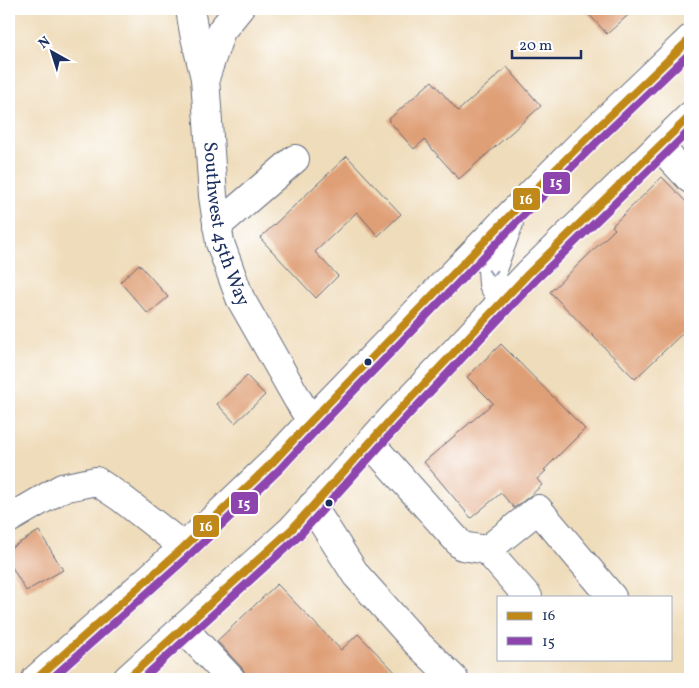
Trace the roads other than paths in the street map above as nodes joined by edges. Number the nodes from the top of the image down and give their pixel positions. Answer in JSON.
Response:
{"nodes":[{"id":1,"x":190,"y":9,"type":"edge"},
{"id":2,"x":239,"y":9,"type":"edge"},
{"id":3,"x":690,"y":40,"type":"edge"},
{"id":4,"x":205,"y":78,"type":"junction"},
{"id":5,"x":690,"y":116,"type":"edge"},
{"id":6,"x":660,"y":146,"type":"junction"},
{"id":7,"x":295,"y":158,"type":"dead end"},
{"id":8,"x":690,"y":179,"type":"edge"},
{"id":9,"x":513,"y":212,"type":"junction"},
{"id":10,"x":217,"y":226,"type":"junction"},
{"id":11,"x":503,"y":300,"type":"junction"},
{"id":12,"x":311,"y":421,"type":"junction"},
{"id":13,"x":370,"y":443,"type":"junction"},
{"id":14,"x":312,"y":506,"type":"junction"},
{"id":15,"x":9,"y":519,"type":"edge"},
{"id":16,"x":184,"y":547,"type":"junction"},
{"id":17,"x":487,"y":550,"type":"junction"},
{"id":18,"x":527,"y":596,"type":"edge"},
{"id":19,"x":611,"y":596,"type":"edge"},
{"id":20,"x":183,"y":628,"type":"junction"},
{"id":21,"x":36,"y":679,"type":"edge"},
{"id":22,"x":127,"y":679,"type":"edge"},
{"id":23,"x":231,"y":679,"type":"edge"},
{"id":24,"x":454,"y":679,"type":"edge"}],
"edges":[{"from":1,"to":4,"type":"main road","name":"Southwest 45th Way"},
{"from":2,"to":4,"type":"main road"},
{"from":3,"to":9,"type":"main road"},
{"from":4,"to":10,"type":"main road","name":"Southwest 45th Way"},
{"from":5,"to":6,"type":"main road"},
{"from":6,"to":8,"type":"main road"},
{"from":6,"to":11,"type":"main road"},
{"from":7,"to":10,"type":"main road"},
{"from":9,"to":11,"type":"main road","one_way":true},
{"from":9,"to":12,"type":"main road"},
{"from":10,"to":12,"type":"main road","name":"Southwest 45th Way"},
{"from":11,"to":13,"type":"main road"},
{"from":12,"to":16,"type":"main road"},
{"from":13,"to":14,"type":"main road"},
{"from":13,"to":17,"type":"main road"},
{"from":14,"to":20,"type":"main road"},
{"from":14,"to":24,"type":"main road"},
{"from":15,"to":16,"type":"main road"},
{"from":16,"to":21,"type":"main road"},
{"from":17,"to":18,"type":"main road"},
{"from":17,"to":19,"type":"main road"},
{"from":20,"to":22,"type":"main road"},
{"from":20,"to":23,"type":"main road"}]}
